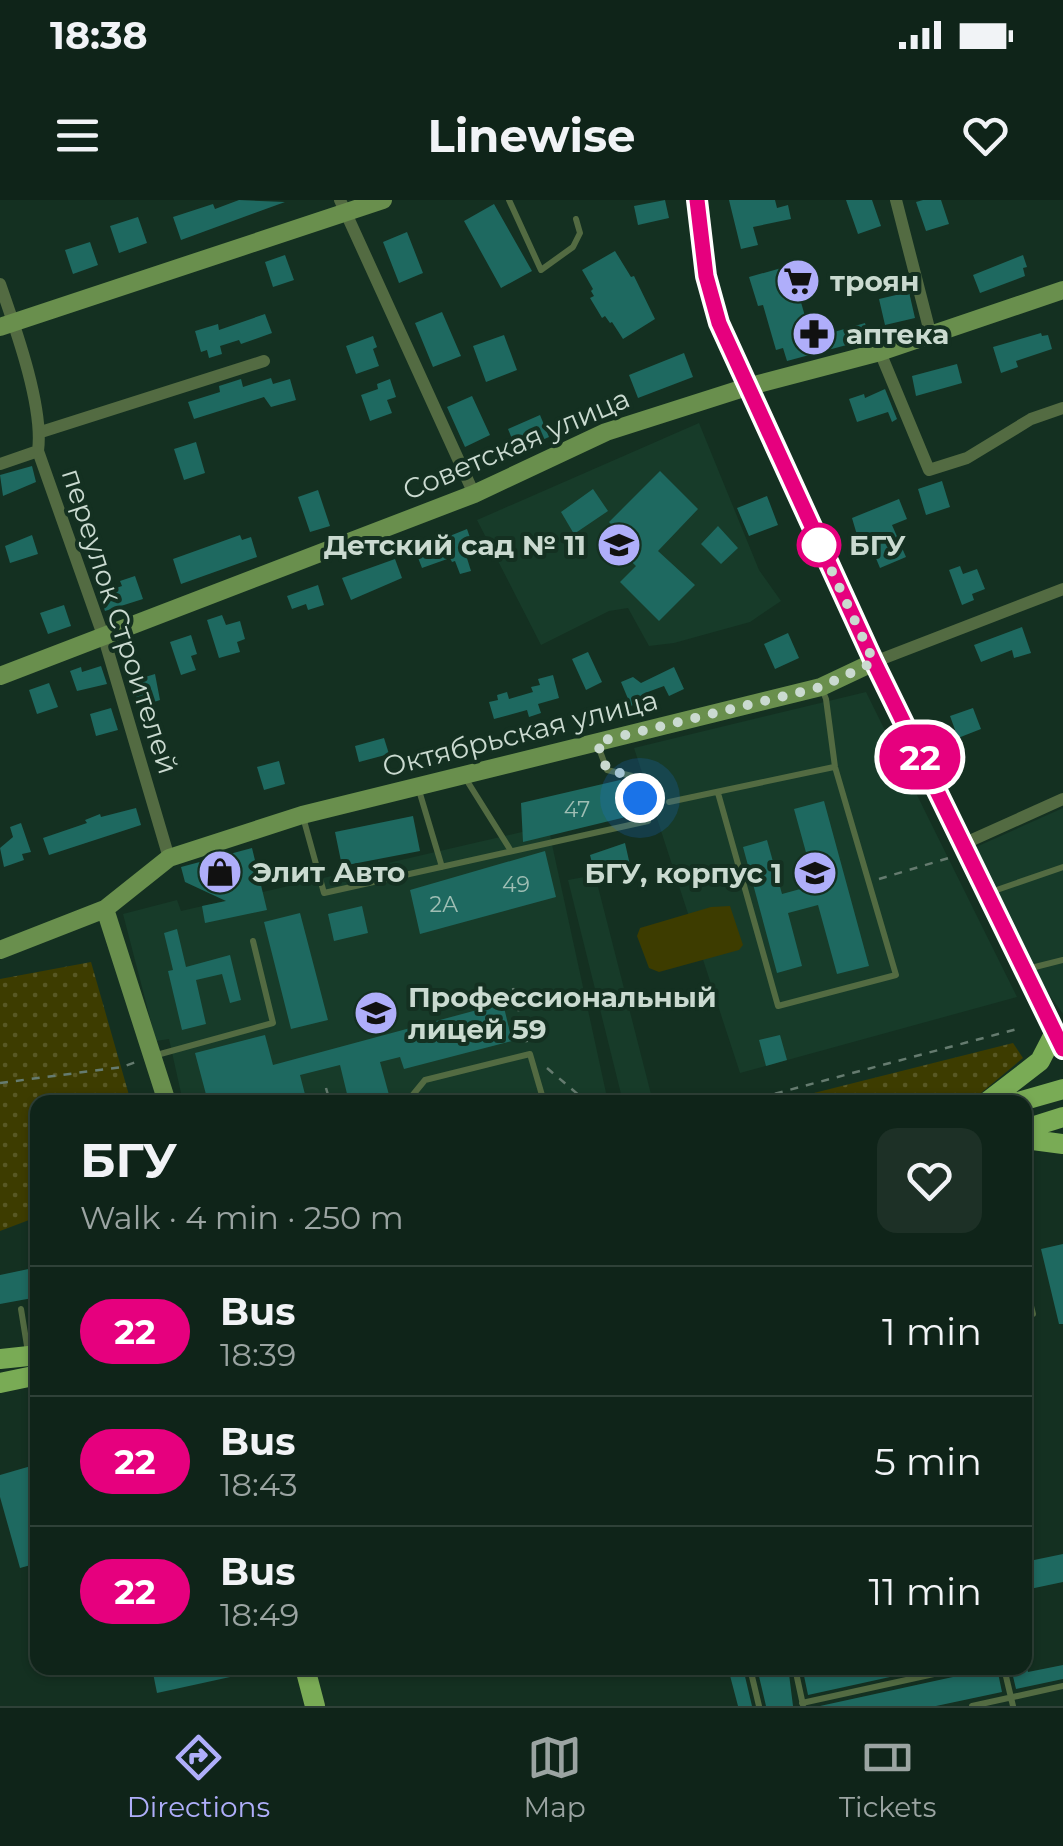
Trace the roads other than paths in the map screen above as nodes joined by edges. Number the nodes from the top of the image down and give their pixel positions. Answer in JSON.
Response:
{"nodes":[{"id":1,"x":383,"y":200,"type":"edge"},
{"id":2,"x":509,"y":200,"type":"edge"},
{"id":3,"x":697,"y":200,"type":"edge"},
{"id":4,"x":896,"y":200,"type":"edge"},
{"id":5,"x":342,"y":207,"type":"edge"},
{"id":6,"x":576,"y":219,"type":"dead end"},
{"id":7,"x":0,"y":284,"type":"edge"},
{"id":8,"x":1063,"y":290,"type":"edge"},
{"id":9,"x":7,"y":325,"type":"edge"},
{"id":10,"x":931,"y":336,"type":"junction"},
{"id":11,"x":880,"y":352,"type":"junction"},
{"id":12,"x":264,"y":360,"type":"dead end"},
{"id":13,"x":747,"y":387,"type":"junction"},
{"id":14,"x":1063,"y":408,"type":"edge"},
{"id":15,"x":41,"y":432,"type":"junction"},
{"id":16,"x":38,"y":451,"type":"junction"},
{"id":17,"x":0,"y":464,"type":"edge"},
{"id":18,"x":474,"y":494,"type":"junction"},
{"id":19,"x":1063,"y":589,"type":"edge"},
{"id":20,"x":104,"y":638,"type":"junction"},
{"id":21,"x":874,"y":662,"type":"junction"},
{"id":22,"x":0,"y":676,"type":"edge"},
{"id":23,"x":821,"y":687,"type":"junction"},
{"id":24,"x":597,"y":742,"type":"junction"},
{"id":25,"x":834,"y":767,"type":"junction"},
{"id":26,"x":464,"y":775,"type":"junction"},
{"id":27,"x":418,"y":786,"type":"junction"},
{"id":28,"x":718,"y":793,"type":"junction"},
{"id":29,"x":1063,"y":799,"type":"edge"},
{"id":30,"x":669,"y":802,"type":"dead end"},
{"id":31,"x":302,"y":815,"type":"junction"},
{"id":32,"x":965,"y":848,"type":"junction"},
{"id":33,"x":511,"y":851,"type":"junction"},
{"id":34,"x":169,"y":858,"type":"junction"},
{"id":35,"x":442,"y":866,"type":"junction"},
{"id":36,"x":1063,"y":868,"type":"edge"},
{"id":37,"x":987,"y":893,"type":"junction"},
{"id":38,"x":105,"y":909,"type":"junction"},
{"id":39,"x":253,"y":940,"type":"dead end"},
{"id":40,"x":0,"y":950,"type":"edge"},
{"id":41,"x":1063,"y":960,"type":"edge"},
{"id":42,"x":1024,"y":970,"type":"junction"},
{"id":43,"x":1058,"y":1030,"type":"edge"},
{"id":44,"x":152,"y":1056,"type":"junction"},
{"id":45,"x":1063,"y":1088,"type":"edge"},
{"id":46,"x":164,"y":1095,"type":"edge"},
{"id":47,"x":413,"y":1095,"type":"edge"},
{"id":48,"x":542,"y":1095,"type":"edge"},
{"id":49,"x":996,"y":1095,"type":"edge"},
{"id":50,"x":1032,"y":1098,"type":"edge"},
{"id":51,"x":1063,"y":1117,"type":"edge"},
{"id":52,"x":1032,"y":1126,"type":"edge"},
{"id":53,"x":1032,"y":1139,"type":"edge"},
{"id":54,"x":1063,"y":1144,"type":"edge"},
{"id":55,"x":21,"y":1310,"type":"dead end"},
{"id":56,"x":30,"y":1343,"type":"edge"},
{"id":57,"x":0,"y":1359,"type":"edge"},
{"id":58,"x":30,"y":1362,"type":"edge"},
{"id":59,"x":30,"y":1365,"type":"edge"},
{"id":60,"x":0,"y":1383,"type":"edge"},
{"id":61,"x":307,"y":1675,"type":"edge"},
{"id":62,"x":752,"y":1675,"type":"edge"},
{"id":63,"x":797,"y":1675,"type":"edge"},
{"id":64,"x":930,"y":1675,"type":"edge"},
{"id":65,"x":1006,"y":1675,"type":"edge"},
{"id":66,"x":1063,"y":1686,"type":"edge"},
{"id":67,"x":1012,"y":1702,"type":"edge"},
{"id":68,"x":803,"y":1704,"type":"edge"},
{"id":69,"x":314,"y":1706,"type":"edge"},
{"id":70,"x":760,"y":1706,"type":"edge"},
{"id":71,"x":972,"y":1706,"type":"edge"}],
"edges":[{"from":1,"to":5,"type":"street"},
{"from":2,"to":6,"type":"lane"},
{"from":3,"to":13,"type":"main road"},
{"from":4,"to":10,"type":"street"},
{"from":5,"to":9,"type":"street"},
{"from":5,"to":18,"type":"street"},
{"from":7,"to":9,"type":"street","name":"переулок Строителей"},
{"from":8,"to":10,"type":"street","name":"Советская улица"},
{"from":9,"to":15,"type":"street","name":"переулок Строителей"},
{"from":10,"to":11,"type":"street","name":"Советская улица"},
{"from":11,"to":13,"type":"street","name":"Советская улица"},
{"from":11,"to":14,"type":"street"},
{"from":12,"to":15,"type":"street"},
{"from":13,"to":18,"type":"street","name":"Советская улица"},
{"from":13,"to":21,"type":"main road"},
{"from":15,"to":16,"type":"street","name":"переулок Строителей"},
{"from":16,"to":17,"type":"street"},
{"from":16,"to":20,"type":"street","name":"переулок Строителей"},
{"from":18,"to":20,"type":"street","name":"Советская улица"},
{"from":19,"to":21,"type":"street","name":"Октябрьская улица"},
{"from":20,"to":22,"type":"street","name":"Советская улица"},
{"from":20,"to":34,"type":"street","name":"переулок Строителей"},
{"from":21,"to":23,"type":"street","name":"Октябрьская улица"},
{"from":21,"to":32,"type":"main road"},
{"from":23,"to":24,"type":"street","name":"Октябрьская улица"},
{"from":23,"to":25,"type":"lane"},
{"from":24,"to":26,"type":"street","name":"Октябрьская улица"},
{"from":24,"to":33,"type":"lane"},
{"from":25,"to":28,"type":"lane"},
{"from":25,"to":28,"type":"lane"},
{"from":26,"to":27,"type":"street","name":"Октябрьская улица"},
{"from":26,"to":33,"type":"lane"},
{"from":27,"to":31,"type":"street","name":"Октябрьская улица"},
{"from":27,"to":35,"type":"lane"},
{"from":28,"to":30,"type":"lane"},
{"from":29,"to":32,"type":"street"},
{"from":31,"to":34,"type":"street","name":"Октябрьская улица"},
{"from":31,"to":35,"type":"lane"},
{"from":32,"to":37,"type":"main road"},
{"from":33,"to":35,"type":"lane"},
{"from":34,"to":38,"type":"street","name":"Октябрьская улица"},
{"from":36,"to":37,"type":"lane"},
{"from":37,"to":42,"type":"main road"},
{"from":38,"to":40,"type":"street","name":"Октябрьская улица"},
{"from":38,"to":44,"type":"street"},
{"from":39,"to":44,"type":"lane"},
{"from":41,"to":42,"type":"lane"},
{"from":42,"to":43,"type":"main road"},
{"from":43,"to":49,"type":"main road"},
{"from":44,"to":46,"type":"street"},
{"from":45,"to":50,"type":"main road"},
{"from":47,"to":48,"type":"lane"},
{"from":51,"to":52,"type":"main road"},
{"from":53,"to":54,"type":"main road"},
{"from":55,"to":56,"type":"lane"},
{"from":57,"to":58,"type":"main road"},
{"from":59,"to":60,"type":"main road"},
{"from":61,"to":69,"type":"main road"},
{"from":62,"to":70,"type":"lane"},
{"from":63,"to":68,"type":"lane"},
{"from":64,"to":68,"type":"lane"},
{"from":65,"to":67,"type":"lane"},
{"from":66,"to":67,"type":"lane"},
{"from":67,"to":71,"type":"lane"}]}
